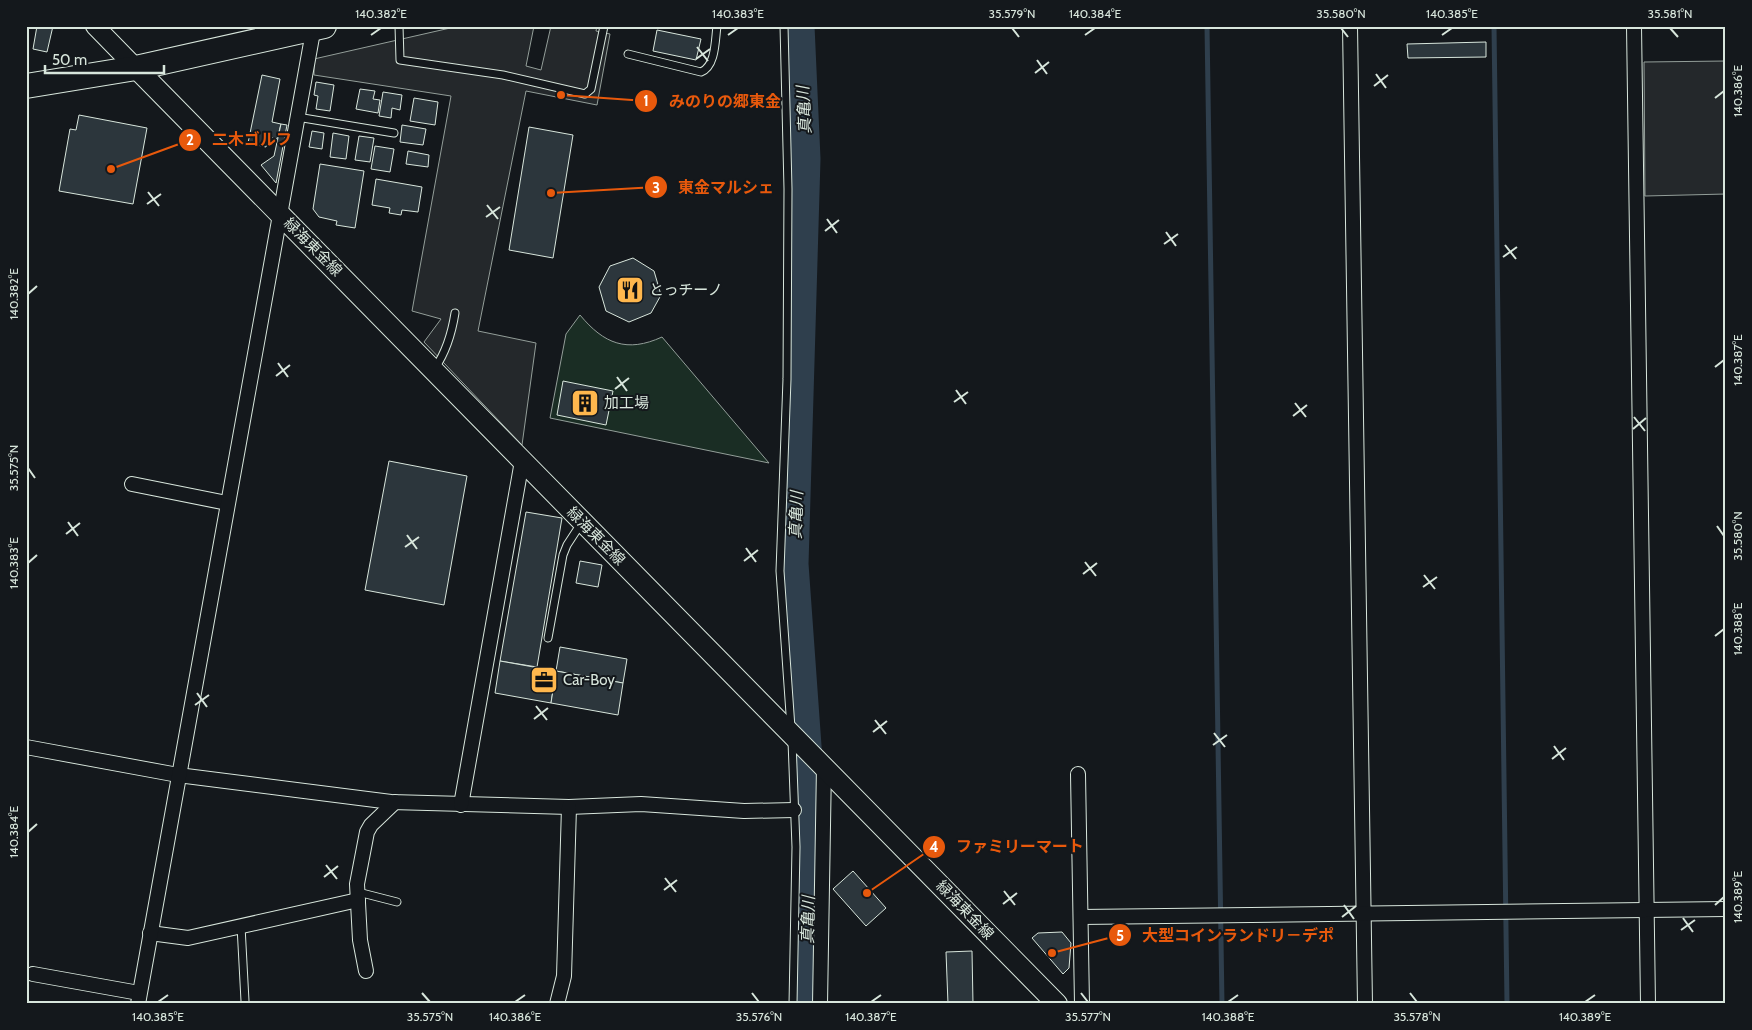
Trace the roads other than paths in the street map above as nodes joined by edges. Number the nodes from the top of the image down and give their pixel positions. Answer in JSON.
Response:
{"nodes":[{"id":1,"x":95,"y":26,"type":"edge"},
{"id":2,"x":399,"y":26,"type":"edge"},
{"id":3,"x":604,"y":26,"type":"edge"},
{"id":4,"x":717,"y":26,"type":"edge"},
{"id":5,"x":784,"y":26,"type":"edge"},
{"id":6,"x":1350,"y":26,"type":"edge"},
{"id":7,"x":1634,"y":26,"type":"edge"},
{"id":8,"x":317,"y":27,"type":"edge"},
{"id":9,"x":628,"y":54,"type":"dead end"},
{"id":10,"x":136,"y":68,"type":"junction"},
{"id":11,"x":26,"y":86,"type":"edge"},
{"id":12,"x":26,"y":101,"type":"edge"},
{"id":13,"x":297,"y":117,"type":"junction"},
{"id":14,"x":394,"y":133,"type":"dead end"},
{"id":15,"x":280,"y":213,"type":"junction"},
{"id":16,"x":455,"y":313,"type":"dead end"},
{"id":17,"x":435,"y":369,"type":"junction"},
{"id":18,"x":522,"y":461,"type":"junction"},
{"id":19,"x":132,"y":484,"type":"dead end"},
{"id":20,"x":228,"y":503,"type":"junction"},
{"id":21,"x":582,"y":522,"type":"junction"},
{"id":22,"x":548,"y":638,"type":"dead end"},
{"id":23,"x":792,"y":733,"type":"junction"},
{"id":24,"x":26,"y":747,"type":"edge"},
{"id":25,"x":824,"y":766,"type":"junction"},
{"id":26,"x":1078,"y":774,"type":"dead end"},
{"id":27,"x":178,"y":775,"type":"junction"},
{"id":28,"x":395,"y":802,"type":"junction"},
{"id":29,"x":461,"y":805,"type":"junction"},
{"id":30,"x":569,"y":807,"type":"junction"},
{"id":31,"x":794,"y":810,"type":"junction"},
{"id":32,"x":358,"y":896,"type":"junction"},
{"id":33,"x":397,"y":902,"type":"dead end"},
{"id":34,"x":1726,"y":909,"type":"edge"},
{"id":35,"x":1647,"y":910,"type":"junction"},
{"id":36,"x":1364,"y":914,"type":"junction"},
{"id":37,"x":1081,"y":917,"type":"junction"},
{"id":38,"x":241,"y":926,"type":"junction"},
{"id":39,"x":150,"y":933,"type":"junction"},
{"id":40,"x":366,"y":971,"type":"dead end"},
{"id":41,"x":33,"y":974,"type":"dead end"},
{"id":42,"x":139,"y":998,"type":"edge"},
{"id":43,"x":245,"y":1001,"type":"dead end"},
{"id":44,"x":558,"y":1004,"type":"edge"},
{"id":45,"x":793,"y":1004,"type":"edge"},
{"id":46,"x":820,"y":1004,"type":"edge"},
{"id":47,"x":1057,"y":1004,"type":"edge"},
{"id":48,"x":1082,"y":1004,"type":"edge"},
{"id":49,"x":1365,"y":1004,"type":"edge"},
{"id":50,"x":1648,"y":1004,"type":"edge"}],
"edges":[{"from":1,"to":10,"type":"street"},
{"from":2,"to":3,"type":"lane"},
{"from":4,"to":9,"type":"lane"},
{"from":5,"to":23,"type":"lane"},
{"from":6,"to":36,"type":"street"},
{"from":7,"to":35,"type":"street"},
{"from":8,"to":10,"type":"highway"},
{"from":8,"to":13,"type":"street"},
{"from":10,"to":11,"type":"highway"},
{"from":10,"to":12,"type":"highway"},
{"from":10,"to":15,"type":"main road","name":"緑海東金線"},
{"from":13,"to":14,"type":"lane"},
{"from":13,"to":15,"type":"street"},
{"from":15,"to":17,"type":"main road","name":"緑海東金線"},
{"from":15,"to":20,"type":"street"},
{"from":16,"to":17,"type":"lane"},
{"from":17,"to":18,"type":"main road","name":"緑海東金線"},
{"from":18,"to":21,"type":"main road","name":"緑海東金線"},
{"from":18,"to":29,"type":"street"},
{"from":19,"to":20,"type":"street"},
{"from":20,"to":27,"type":"street"},
{"from":21,"to":22,"type":"lane"},
{"from":21,"to":23,"type":"main road","name":"緑海東金線"},
{"from":23,"to":25,"type":"main road","name":"緑海東金線"},
{"from":23,"to":31,"type":"lane"},
{"from":24,"to":27,"type":"street"},
{"from":25,"to":46,"type":"street"},
{"from":25,"to":47,"type":"main road","name":"緑海東金線"},
{"from":26,"to":37,"type":"street"},
{"from":27,"to":28,"type":"street"},
{"from":27,"to":39,"type":"street"},
{"from":28,"to":29,"type":"street"},
{"from":28,"to":32,"type":"street"},
{"from":29,"to":30,"type":"street"},
{"from":30,"to":31,"type":"street"},
{"from":30,"to":44,"type":"street"},
{"from":31,"to":45,"type":"lane"},
{"from":32,"to":33,"type":"lane"},
{"from":32,"to":38,"type":"street"},
{"from":32,"to":40,"type":"street"},
{"from":34,"to":35,"type":"street"},
{"from":35,"to":36,"type":"street"},
{"from":35,"to":50,"type":"street"},
{"from":36,"to":37,"type":"street"},
{"from":36,"to":49,"type":"street"},
{"from":37,"to":48,"type":"street"},
{"from":38,"to":39,"type":"street"},
{"from":38,"to":43,"type":"lane"},
{"from":39,"to":42,"type":"street"},
{"from":41,"to":42,"type":"street"}]}
